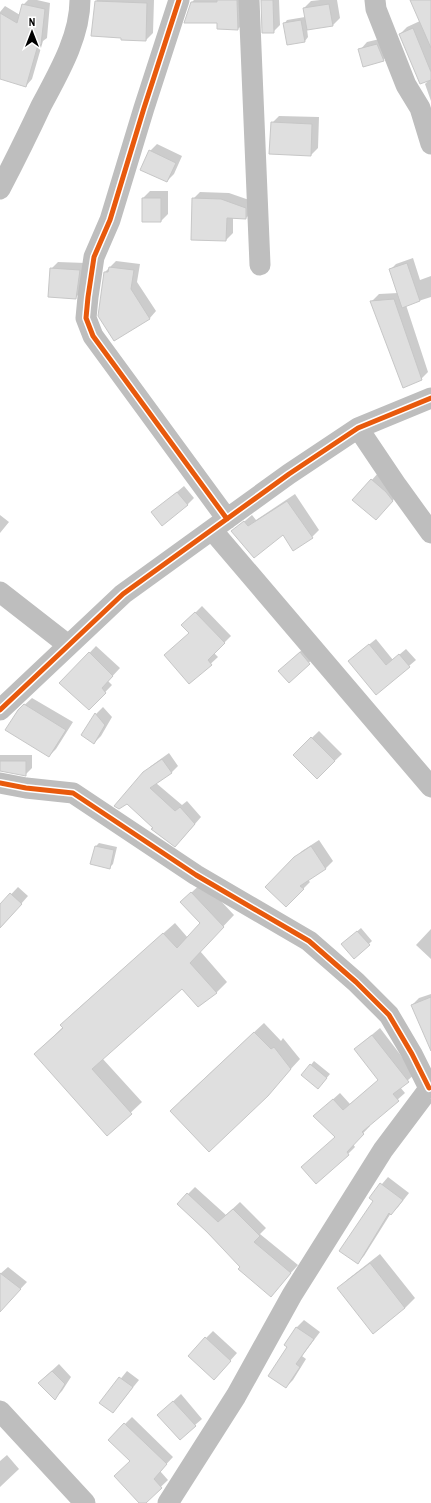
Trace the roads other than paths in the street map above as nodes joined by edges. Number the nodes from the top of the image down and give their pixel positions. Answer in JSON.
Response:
{"nodes":[{"id":1,"x":80,"y":0,"type":"edge"},
{"id":2,"x":179,"y":0,"type":"edge"},
{"id":3,"x":249,"y":0,"type":"edge"},
{"id":4,"x":375,"y":0,"type":"edge"},
{"id":5,"x":431,"y":144,"type":"edge"},
{"id":6,"x":0,"y":189,"type":"edge"},
{"id":7,"x":260,"y":265,"type":"dead end"},
{"id":8,"x":431,"y":398,"type":"edge"},
{"id":9,"x":358,"y":428,"type":"junction"},
{"id":10,"x":220,"y":524,"type":"junction"},
{"id":11,"x":431,"y":532,"type":"edge"},
{"id":12,"x":0,"y":592,"type":"edge"},
{"id":13,"x":68,"y":645,"type":"junction"},
{"id":14,"x":0,"y":710,"type":"edge"},
{"id":15,"x":0,"y":783,"type":"edge"},
{"id":16,"x":431,"y":787,"type":"edge"},
{"id":17,"x":430,"y":1087,"type":"edge"},
{"id":18,"x":0,"y":1411,"type":"edge"},
{"id":19,"x":85,"y":1503,"type":"edge"},
{"id":20,"x":168,"y":1503,"type":"edge"}],
"edges":[{"from":1,"to":6,"type":"street"},
{"from":2,"to":10,"type":"street"},
{"from":3,"to":7,"type":"street"},
{"from":4,"to":5,"type":"street"},
{"from":8,"to":9,"type":"street"},
{"from":9,"to":10,"type":"street"},
{"from":9,"to":11,"type":"street"},
{"from":10,"to":13,"type":"street"},
{"from":10,"to":16,"type":"street"},
{"from":12,"to":13,"type":"street"},
{"from":13,"to":14,"type":"street"},
{"from":15,"to":17,"type":"street"},
{"from":17,"to":20,"type":"street"},
{"from":18,"to":19,"type":"street"}]}
